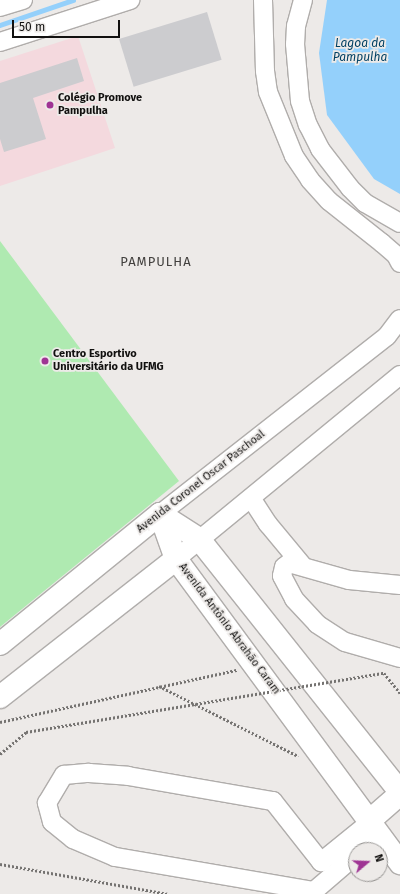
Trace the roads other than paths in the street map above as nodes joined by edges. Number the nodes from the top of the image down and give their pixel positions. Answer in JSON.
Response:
{"nodes":[{"id":1,"x":23,"y":0,"type":"edge"},
{"id":2,"x":130,"y":0,"type":"edge"},
{"id":3,"x":263,"y":0,"type":"edge"},
{"id":4,"x":303,"y":0,"type":"edge"},
{"id":5,"x":0,"y":7,"type":"edge"},
{"id":6,"x":0,"y":42,"type":"edge"},
{"id":7,"x":400,"y":223,"type":"edge"},
{"id":8,"x":400,"y":263,"type":"edge"},
{"id":9,"x":400,"y":319,"type":"edge"},
{"id":10,"x":400,"y":375,"type":"edge"},
{"id":11,"x":251,"y":498,"type":"junction"},
{"id":12,"x":160,"y":514,"type":"junction"},
{"id":13,"x":199,"y":539,"type":"junction"},
{"id":14,"x":176,"y":560,"type":"junction"},
{"id":15,"x":302,"y":565,"type":"junction"},
{"id":16,"x":400,"y":585,"type":"edge"},
{"id":17,"x":0,"y":644,"type":"edge"},
{"id":18,"x":400,"y":658,"type":"edge"},
{"id":19,"x":0,"y":697,"type":"edge"},
{"id":20,"x":400,"y":793,"type":"edge"},
{"id":21,"x":372,"y":827,"type":"junction"},
{"id":22,"x":350,"y":842,"type":"edge"},
{"id":23,"x":365,"y":842,"type":"edge"},
{"id":24,"x":348,"y":843,"type":"edge"},
{"id":25,"x":348,"y":862,"type":"edge"},
{"id":26,"x":400,"y":862,"type":"edge"}],
"edges":[{"from":1,"to":5,"type":"street"},
{"from":2,"to":6,"type":"street"},
{"from":3,"to":8,"type":"street"},
{"from":4,"to":7,"type":"street"},
{"from":9,"to":12,"type":"street","name":"Avenida Coronel Oscar Paschoal"},
{"from":10,"to":11,"type":"street"},
{"from":11,"to":13,"type":"street"},
{"from":11,"to":15,"type":"street"},
{"from":12,"to":13,"type":"main road"},
{"from":12,"to":14,"type":"main road","name":"Avenida Antônio Abrahão Caram"},
{"from":12,"to":17,"type":"main road","name":"Avenida Coronel Oscar Paschoal"},
{"from":13,"to":14,"type":"street"},
{"from":13,"to":20,"type":"main road"},
{"from":14,"to":19,"type":"main road"},
{"from":14,"to":21,"type":"main road","name":"Avenida Antônio Abrahão Caram"},
{"from":15,"to":16,"type":"street"},
{"from":15,"to":18,"type":"street"},
{"from":20,"to":21,"type":"main road"},
{"from":21,"to":22,"type":"street"},
{"from":21,"to":23,"type":"street"},
{"from":21,"to":26,"type":"main road","name":"Avenida Antônio Abrahão Caram"},
{"from":24,"to":25,"type":"street"}]}
